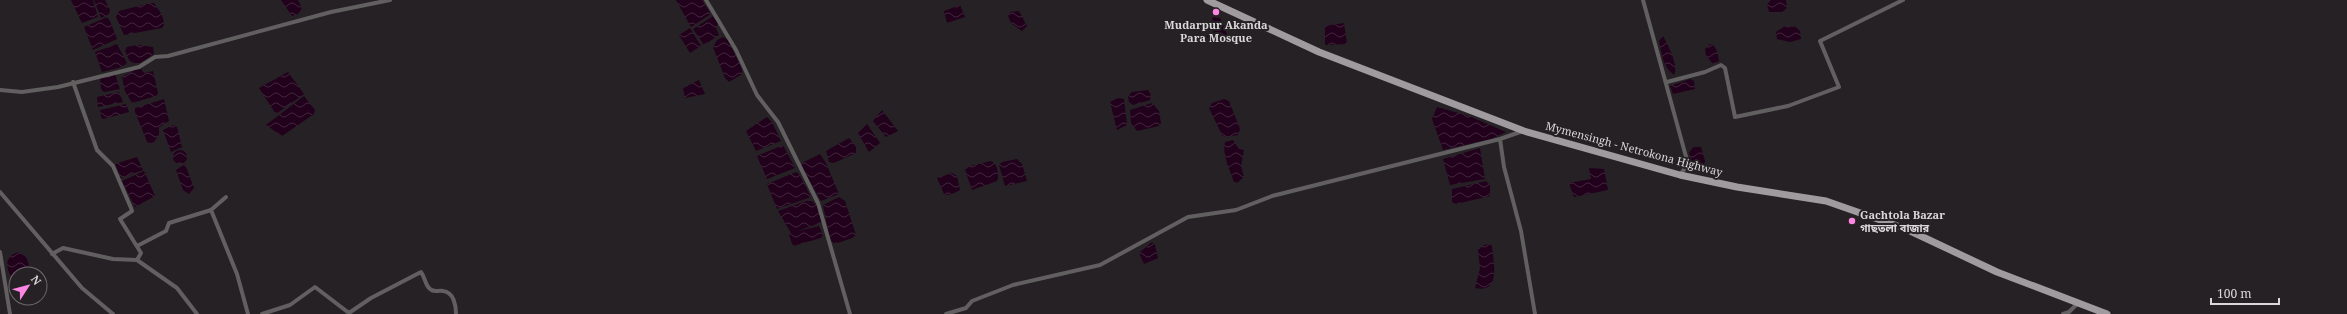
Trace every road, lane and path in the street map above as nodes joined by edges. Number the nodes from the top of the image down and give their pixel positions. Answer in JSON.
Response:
{"nodes":[{"id":1,"x":390,"y":0,"type":"edge"},
{"id":2,"x":706,"y":0,"type":"edge"},
{"id":3,"x":1207,"y":0,"type":"edge"},
{"id":4,"x":1643,"y":0,"type":"edge"},
{"id":5,"x":1903,"y":0,"type":"edge"},
{"id":6,"x":73,"y":82,"type":"junction"},
{"id":7,"x":1666,"y":82,"type":"junction"},
{"id":8,"x":0,"y":90,"type":"edge"},
{"id":9,"x":1524,"y":131,"type":"junction"},
{"id":10,"x":1500,"y":139,"type":"junction"},
{"id":11,"x":1680,"y":175,"type":"junction"},
{"id":12,"x":0,"y":192,"type":"edge"},
{"id":13,"x":226,"y":197,"type":"dead end"},
{"id":14,"x":211,"y":210,"type":"junction"},
{"id":15,"x":137,"y":246,"type":"junction"},
{"id":16,"x":0,"y":252,"type":"edge"},
{"id":17,"x":52,"y":254,"type":"junction"},
{"id":18,"x":137,"y":260,"type":"junction"},
{"id":19,"x":2078,"y":303,"type":"junction"},
{"id":20,"x":10,"y":314,"type":"edge"},
{"id":21,"x":113,"y":314,"type":"edge"},
{"id":22,"x":197,"y":314,"type":"edge"},
{"id":23,"x":248,"y":314,"type":"edge"},
{"id":24,"x":262,"y":314,"type":"edge"},
{"id":25,"x":456,"y":314,"type":"edge"},
{"id":26,"x":850,"y":314,"type":"edge"},
{"id":27,"x":946,"y":314,"type":"edge"},
{"id":28,"x":1536,"y":314,"type":"edge"},
{"id":29,"x":2063,"y":314,"type":"edge"},
{"id":30,"x":2107,"y":314,"type":"edge"}],
"edges":[{"from":1,"to":6,"type":"street"},
{"from":2,"to":26,"type":"street"},
{"from":3,"to":9,"type":"main road","name":"Mymensingh - Netrokona Highway"},
{"from":4,"to":7,"type":"street"},
{"from":5,"to":7,"type":"street"},
{"from":6,"to":8,"type":"street"},
{"from":6,"to":15,"type":"street"},
{"from":7,"to":11,"type":"street"},
{"from":9,"to":10,"type":"street"},
{"from":9,"to":11,"type":"main road","name":"Mymensingh - Netrokona Highway"},
{"from":10,"to":27,"type":"street"},
{"from":10,"to":28,"type":"street"},
{"from":11,"to":19,"type":"main road","name":"Mymensingh - Netrokona Highway"},
{"from":12,"to":17,"type":"street"},
{"from":13,"to":14,"type":"street"},
{"from":14,"to":15,"type":"street"},
{"from":14,"to":23,"type":"street"},
{"from":15,"to":18,"type":"street"},
{"from":16,"to":20,"type":"street"},
{"from":17,"to":18,"type":"street"},
{"from":17,"to":21,"type":"street"},
{"from":18,"to":22,"type":"street"},
{"from":19,"to":29,"type":"street"},
{"from":19,"to":30,"type":"main road","name":"Mymensingh - Netrokona Highway"},
{"from":24,"to":25,"type":"street"}]}
